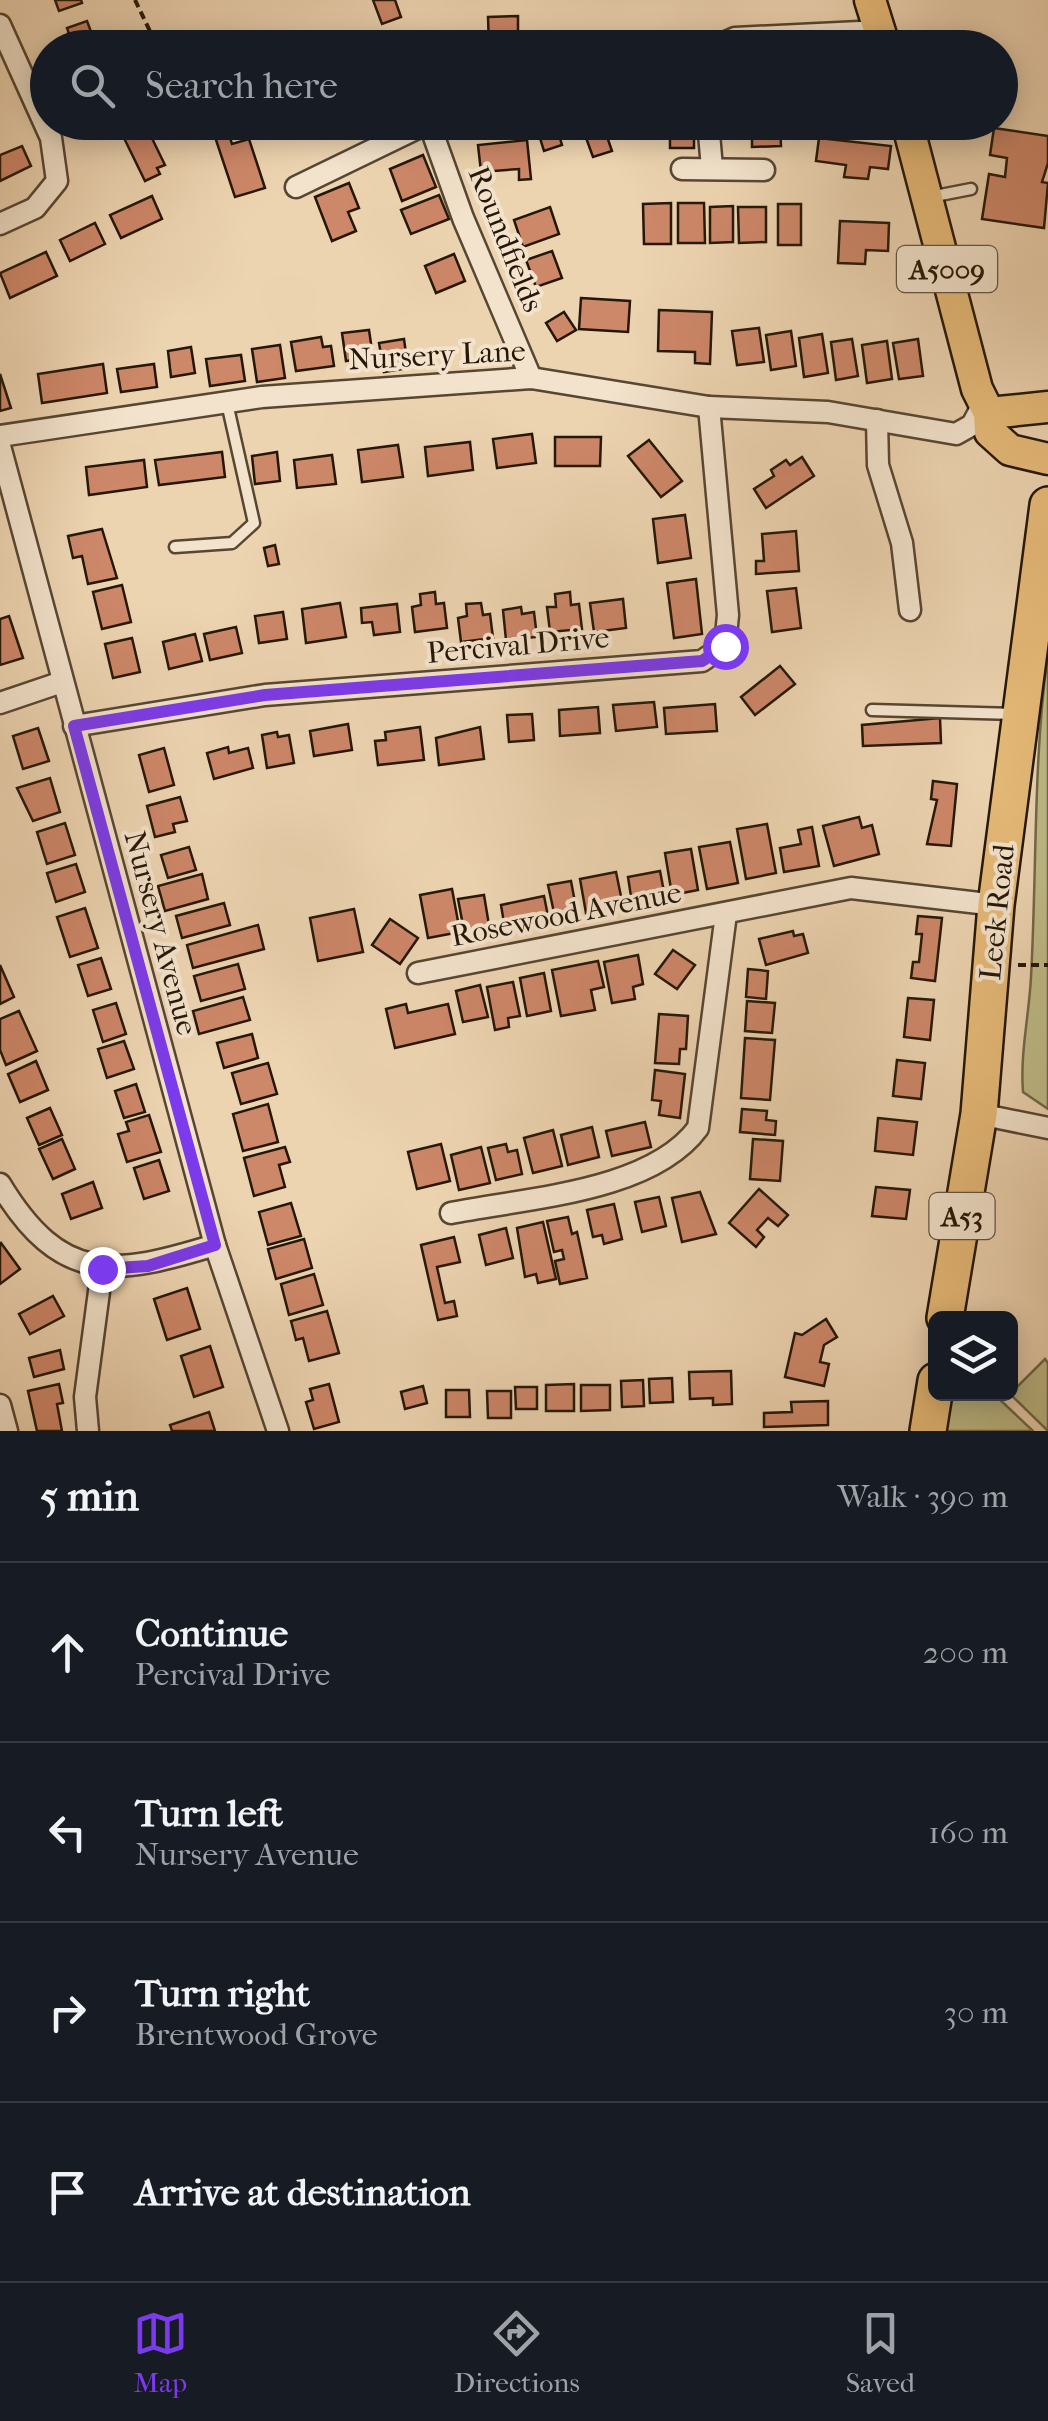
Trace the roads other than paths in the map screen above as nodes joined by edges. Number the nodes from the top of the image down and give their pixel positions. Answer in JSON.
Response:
{"nodes":[{"id":1,"x":870,"y":0,"type":"edge"},
{"id":2,"x":0,"y":25,"type":"edge"},
{"id":3,"x":880,"y":30,"type":"edge"},
{"id":4,"x":30,"y":91,"type":"edge"},
{"id":5,"x":51,"y":140,"type":"edge"},
{"id":6,"x":394,"y":140,"type":"edge"},
{"id":7,"x":436,"y":140,"type":"edge"},
{"id":8,"x":710,"y":140,"type":"edge"},
{"id":9,"x":913,"y":140,"type":"edge"},
{"id":10,"x":682,"y":168,"type":"dead end"},
{"id":11,"x":712,"y":168,"type":"junction"},
{"id":12,"x":764,"y":170,"type":"dead end"},
{"id":13,"x":296,"y":187,"type":"dead end"},
{"id":14,"x":971,"y":188,"type":"dead end"},
{"id":15,"x":930,"y":197,"type":"junction"},
{"id":16,"x":0,"y":224,"type":"edge"},
{"id":17,"x":531,"y":378,"type":"junction"},
{"id":18,"x":227,"y":402,"type":"junction"},
{"id":19,"x":709,"y":407,"type":"junction"},
{"id":20,"x":1048,"y":407,"type":"edge"},
{"id":21,"x":986,"y":410,"type":"junction"},
{"id":22,"x":876,"y":420,"type":"junction"},
{"id":23,"x":0,"y":436,"type":"edge"},
{"id":24,"x":0,"y":446,"type":"edge"},
{"id":25,"x":1048,"y":459,"type":"edge"},
{"id":26,"x":1048,"y":505,"type":"edge"},
{"id":27,"x":175,"y":547,"type":"dead end"},
{"id":28,"x":910,"y":610,"type":"dead end"},
{"id":29,"x":62,"y":682,"type":"junction"},
{"id":30,"x":0,"y":703,"type":"edge"},
{"id":31,"x":872,"y":710,"type":"dead end"},
{"id":32,"x":1021,"y":714,"type":"junction"},
{"id":33,"x":74,"y":726,"type":"junction"},
{"id":34,"x":996,"y":905,"type":"junction"},
{"id":35,"x":726,"y":914,"type":"junction"},
{"id":36,"x":418,"y":973,"type":"dead end"},
{"id":37,"x":979,"y":1114,"type":"junction"},
{"id":38,"x":1048,"y":1128,"type":"edge"},
{"id":39,"x":0,"y":1184,"type":"edge"},
{"id":40,"x":451,"y":1213,"type":"dead end"},
{"id":41,"x":215,"y":1245,"type":"junction"},
{"id":42,"x":102,"y":1269,"type":"junction"},
{"id":43,"x":946,"y":1311,"type":"edge"},
{"id":44,"x":933,"y":1401,"type":"edge"},
{"id":45,"x":0,"y":1405,"type":"edge"},
{"id":46,"x":7,"y":1431,"type":"edge"},
{"id":47,"x":88,"y":1431,"type":"edge"},
{"id":48,"x":278,"y":1431,"type":"edge"},
{"id":49,"x":928,"y":1431,"type":"edge"}],
"edges":[{"from":1,"to":3,"type":"main road"},
{"from":2,"to":4,"type":"street"},
{"from":5,"to":16,"type":"street"},
{"from":6,"to":13,"type":"street","name":"Roundfields"},
{"from":7,"to":17,"type":"street","name":"Roundfields"},
{"from":8,"to":11,"type":"street"},
{"from":9,"to":15,"type":"main road","number":"A5009"},
{"from":10,"to":11,"type":"street"},
{"from":11,"to":12,"type":"street"},
{"from":14,"to":15,"type":"lane"},
{"from":15,"to":21,"type":"main road","number":"A5009"},
{"from":17,"to":18,"type":"street","name":"Nursery Lane"},
{"from":17,"to":19,"type":"street","name":"Nursery Lane"},
{"from":18,"to":23,"type":"street","name":"Nursery Lane"},
{"from":18,"to":27,"type":"lane"},
{"from":19,"to":22,"type":"street","name":"Nursery Lane"},
{"from":19,"to":33,"type":"street","name":"Percival Drive"},
{"from":20,"to":21,"type":"main road"},
{"from":21,"to":22,"type":"street","name":"Nursery Lane"},
{"from":21,"to":25,"type":"main road","number":"A5009"},
{"from":22,"to":28,"type":"street"},
{"from":24,"to":29,"type":"street","name":"Nursery Avenue"},
{"from":26,"to":32,"type":"highway","name":"Leek Road","number":"A53"},
{"from":29,"to":30,"type":"street"},
{"from":29,"to":33,"type":"street","name":"Nursery Avenue"},
{"from":31,"to":32,"type":"lane"},
{"from":32,"to":34,"type":"highway","name":"Leek Road","number":"A53"},
{"from":33,"to":41,"type":"street","name":"Nursery Avenue"},
{"from":34,"to":35,"type":"street","name":"Rosewood Avenue"},
{"from":34,"to":37,"type":"highway","name":"Leek Road","number":"A53"},
{"from":35,"to":36,"type":"street","name":"Rosewood Avenue"},
{"from":35,"to":40,"type":"street","name":"Rosewood Avenue"},
{"from":37,"to":38,"type":"street"},
{"from":37,"to":43,"type":"highway","name":"Leek Road","number":"A53"},
{"from":39,"to":42,"type":"street"},
{"from":41,"to":42,"type":"street"},
{"from":41,"to":48,"type":"street","name":"Nursery Avenue"},
{"from":42,"to":47,"type":"street"},
{"from":44,"to":49,"type":"highway"},
{"from":45,"to":46,"type":"street"}]}
